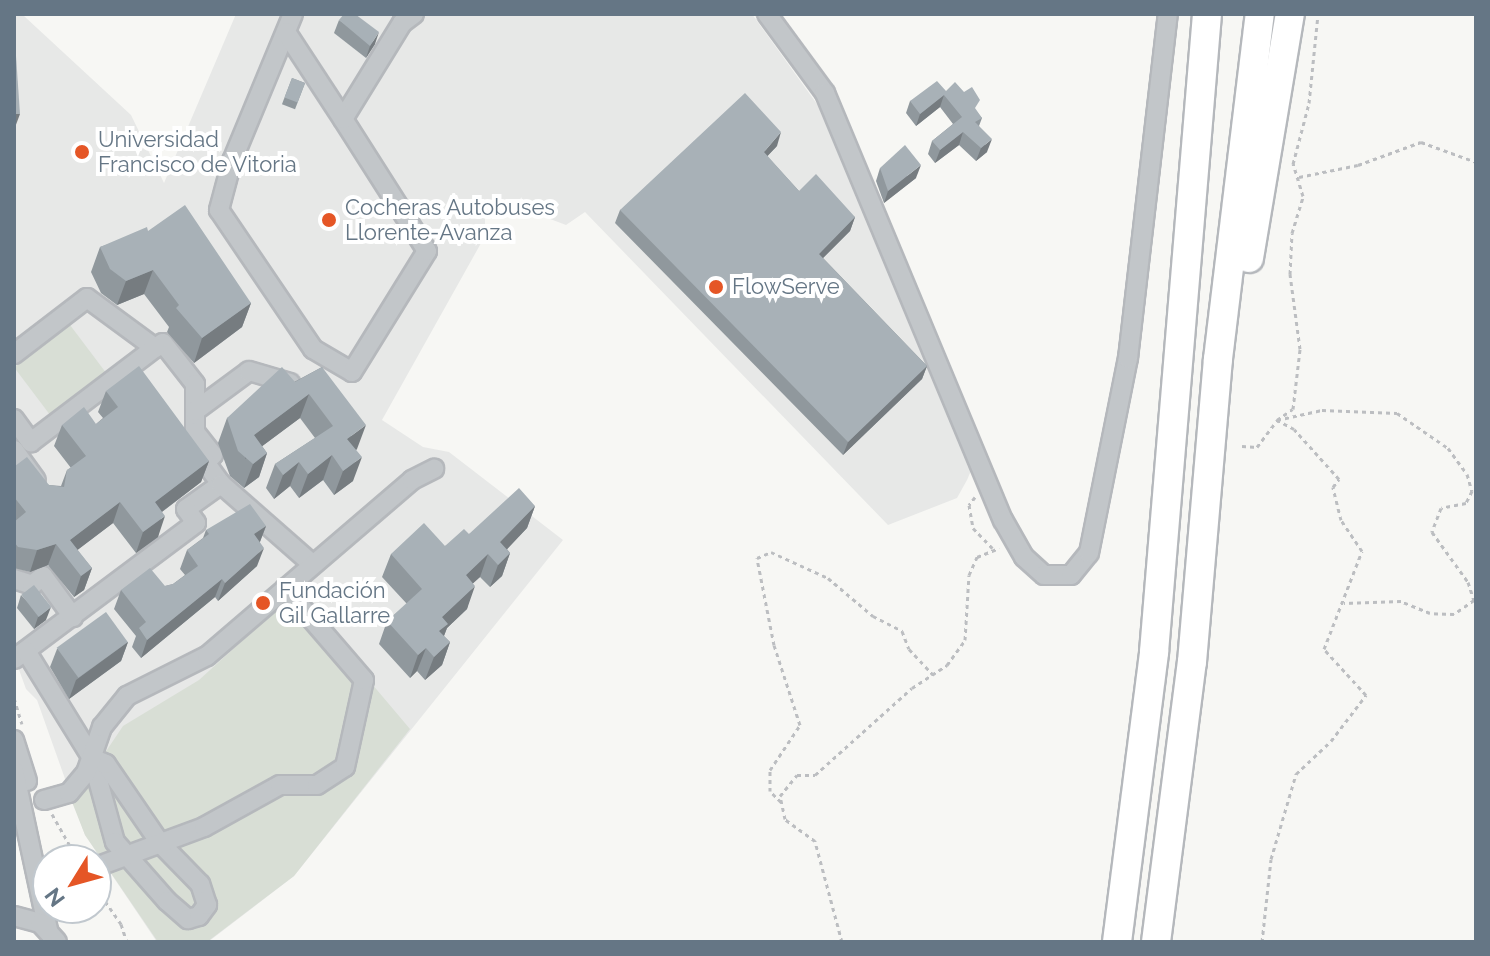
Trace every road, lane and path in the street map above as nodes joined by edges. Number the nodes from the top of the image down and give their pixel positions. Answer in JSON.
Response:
{"nodes":[{"id":1,"x":414,"y":14,"type":"edge"},
{"id":2,"x":767,"y":14,"type":"edge"},
{"id":3,"x":1168,"y":14,"type":"edge"},
{"id":4,"x":1207,"y":14,"type":"edge"},
{"id":5,"x":1260,"y":14,"type":"edge"},
{"id":6,"x":1290,"y":14,"type":"edge"},
{"id":7,"x":1318,"y":14,"type":"edge"},
{"id":8,"x":290,"y":23,"type":"edge"},
{"id":9,"x":343,"y":119,"type":"junction"},
{"id":10,"x":1476,"y":162,"type":"edge"},
{"id":11,"x":1299,"y":177,"type":"junction"},
{"id":12,"x":155,"y":348,"type":"junction"},
{"id":13,"x":14,"y":354,"type":"edge"},
{"id":14,"x":290,"y":383,"type":"edge"},
{"id":15,"x":195,"y":411,"type":"junction"},
{"id":16,"x":14,"y":419,"type":"edge"},
{"id":17,"x":1277,"y":420,"type":"junction"},
{"id":18,"x":1242,"y":446,"type":"dead end"},
{"id":19,"x":22,"y":449,"type":"edge"},
{"id":20,"x":434,"y":469,"type":"dead end"},
{"id":21,"x":986,"y":481,"type":"junction"},
{"id":22,"x":221,"y":484,"type":"junction"},
{"id":23,"x":50,"y":498,"type":"edge"},
{"id":24,"x":992,"y":548,"type":"junction"},
{"id":25,"x":1019,"y":548,"type":"junction"},
{"id":26,"x":1202,"y":557,"type":"junction"},
{"id":27,"x":312,"y":564,"type":"junction"},
{"id":28,"x":14,"y":579,"type":"edge"},
{"id":29,"x":285,"y":588,"type":"junction"},
{"id":30,"x":1344,"y":603,"type":"junction"},
{"id":31,"x":73,"y":617,"type":"junction"},
{"id":32,"x":20,"y":655,"type":"edge"},
{"id":33,"x":933,"y":675,"type":"junction"},
{"id":34,"x":14,"y":740,"type":"edge"},
{"id":35,"x":92,"y":758,"type":"junction"},
{"id":36,"x":14,"y":771,"type":"edge"},
{"id":37,"x":44,"y":800,"type":"dead end"},
{"id":38,"x":781,"y":802,"type":"junction"},
{"id":39,"x":29,"y":831,"type":"junction"},
{"id":40,"x":160,"y":843,"type":"junction"},
{"id":41,"x":125,"y":856,"type":"junction"},
{"id":42,"x":112,"y":861,"type":"edge"},
{"id":43,"x":112,"y":911,"type":"edge"},
{"id":44,"x":14,"y":916,"type":"edge"},
{"id":45,"x":52,"y":936,"type":"edge"},
{"id":46,"x":127,"y":942,"type":"edge"},
{"id":47,"x":842,"y":942,"type":"edge"},
{"id":48,"x":1117,"y":942,"type":"edge"},
{"id":49,"x":1156,"y":942,"type":"edge"},
{"id":50,"x":1262,"y":942,"type":"edge"}],
"edges":[{"from":1,"to":9,"type":"street"},
{"from":2,"to":21,"type":"street"},
{"from":3,"to":25,"type":"street"},
{"from":4,"to":48,"type":"highway"},
{"from":5,"to":26,"type":"highway"},
{"from":6,"to":26,"type":"highway"},
{"from":7,"to":11,"type":"path"},
{"from":8,"to":9,"type":"street"},
{"from":8,"to":9,"type":"street"},
{"from":10,"to":11,"type":"path"},
{"from":11,"to":17,"type":"path"},
{"from":12,"to":13,"type":"street"},
{"from":12,"to":15,"type":"street"},
{"from":12,"to":19,"type":"street"},
{"from":14,"to":15,"type":"street"},
{"from":15,"to":22,"type":"street"},
{"from":16,"to":19,"type":"street"},
{"from":17,"to":18,"type":"path"},
{"from":17,"to":30,"type":"path"},
{"from":17,"to":30,"type":"path"},
{"from":19,"to":23,"type":"street"},
{"from":20,"to":27,"type":"street"},
{"from":21,"to":24,"type":"path"},
{"from":21,"to":25,"type":"street"},
{"from":22,"to":27,"type":"street"},
{"from":22,"to":31,"type":"street"},
{"from":24,"to":25,"type":"path"},
{"from":24,"to":33,"type":"path"},
{"from":26,"to":49,"type":"highway"},
{"from":27,"to":29,"type":"street"},
{"from":28,"to":31,"type":"street"},
{"from":29,"to":35,"type":"street"},
{"from":29,"to":40,"type":"street"},
{"from":30,"to":50,"type":"path"},
{"from":31,"to":32,"type":"street"},
{"from":32,"to":35,"type":"street"},
{"from":33,"to":38,"type":"path"},
{"from":33,"to":38,"type":"path"},
{"from":34,"to":39,"type":"street"},
{"from":35,"to":37,"type":"street"},
{"from":35,"to":40,"type":"street"},
{"from":35,"to":41,"type":"street"},
{"from":36,"to":39,"type":"street"},
{"from":38,"to":47,"type":"path"},
{"from":39,"to":45,"type":"street"},
{"from":40,"to":41,"type":"street"},
{"from":40,"to":41,"type":"street"},
{"from":41,"to":42,"type":"street"},
{"from":43,"to":46,"type":"path"},
{"from":44,"to":45,"type":"street"}]}
